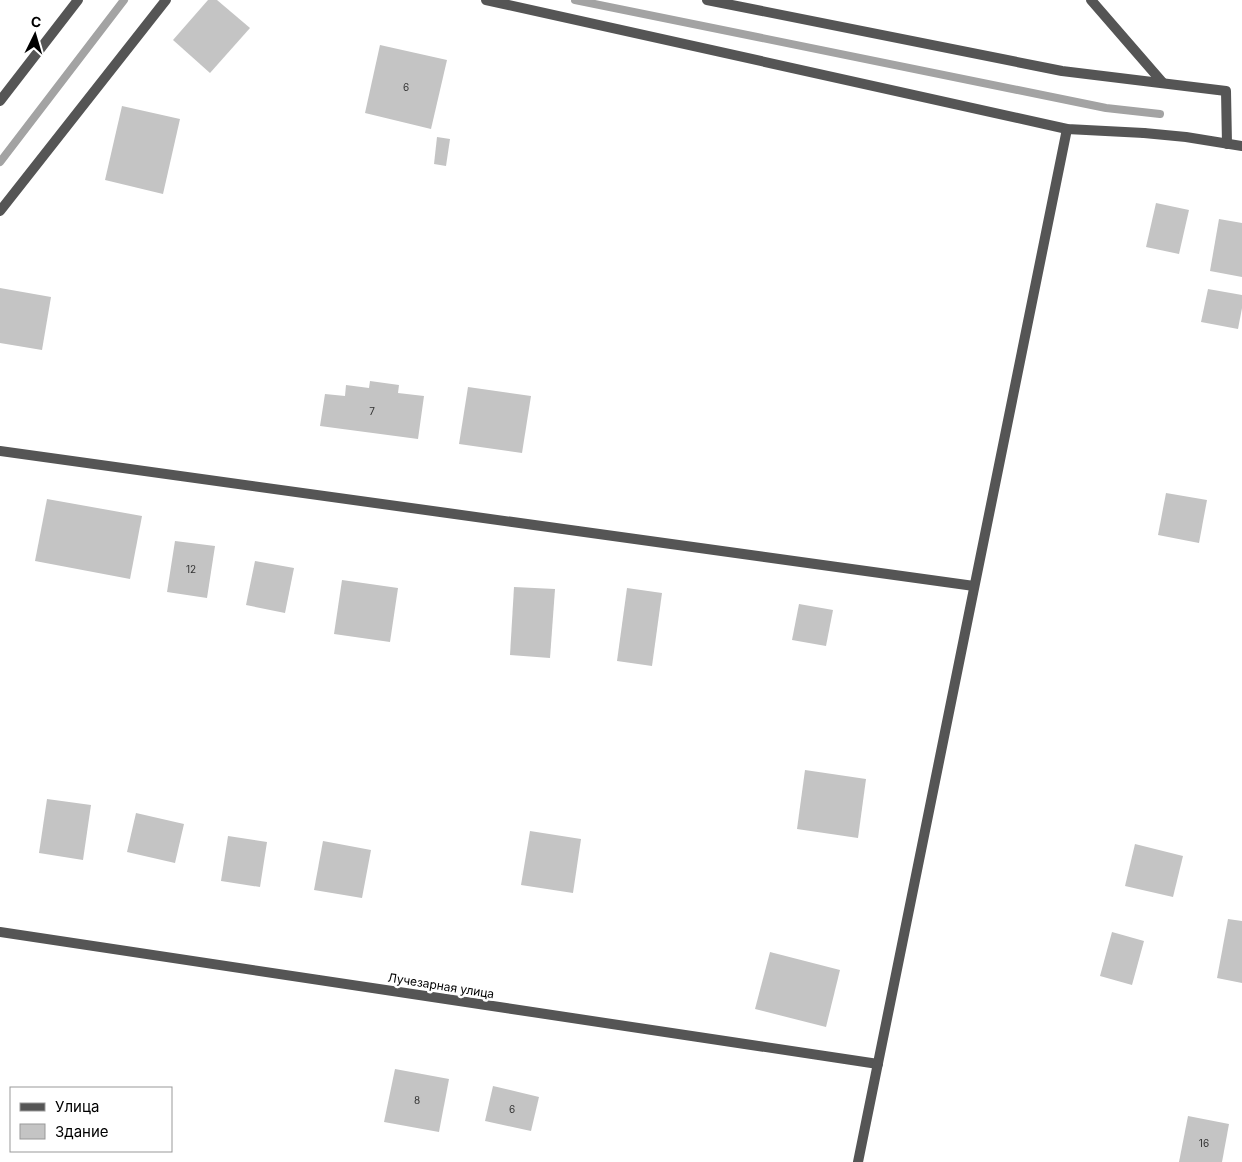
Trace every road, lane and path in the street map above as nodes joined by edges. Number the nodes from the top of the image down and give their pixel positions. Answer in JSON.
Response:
{"nodes":[{"id":1,"x":78,"y":0,"type":"edge"},
{"id":2,"x":166,"y":0,"type":"edge"},
{"id":3,"x":486,"y":0,"type":"edge"},
{"id":4,"x":706,"y":0,"type":"edge"},
{"id":5,"x":1091,"y":0,"type":"edge"},
{"id":6,"x":1163,"y":82,"type":"junction"},
{"id":7,"x":0,"y":101,"type":"edge"},
{"id":8,"x":1067,"y":129,"type":"junction"},
{"id":9,"x":1227,"y":144,"type":"junction"},
{"id":10,"x":1242,"y":146,"type":"edge"},
{"id":11,"x":0,"y":211,"type":"edge"},
{"id":12,"x":0,"y":451,"type":"edge"},
{"id":13,"x":974,"y":586,"type":"junction"},
{"id":14,"x":0,"y":932,"type":"edge"},
{"id":15,"x":878,"y":1064,"type":"junction"},
{"id":16,"x":858,"y":1162,"type":"edge"}],
"edges":[{"from":1,"to":7,"type":"street"},
{"from":2,"to":11,"type":"street"},
{"from":3,"to":8,"type":"street"},
{"from":4,"to":6,"type":"street"},
{"from":5,"to":6,"type":"street"},
{"from":6,"to":9,"type":"street"},
{"from":8,"to":9,"type":"street"},
{"from":8,"to":13,"type":"street"},
{"from":9,"to":10,"type":"street"},
{"from":12,"to":13,"type":"street"},
{"from":13,"to":15,"type":"street"},
{"from":14,"to":15,"type":"street","name":"Лучезарная улица"},
{"from":15,"to":16,"type":"street"}]}
